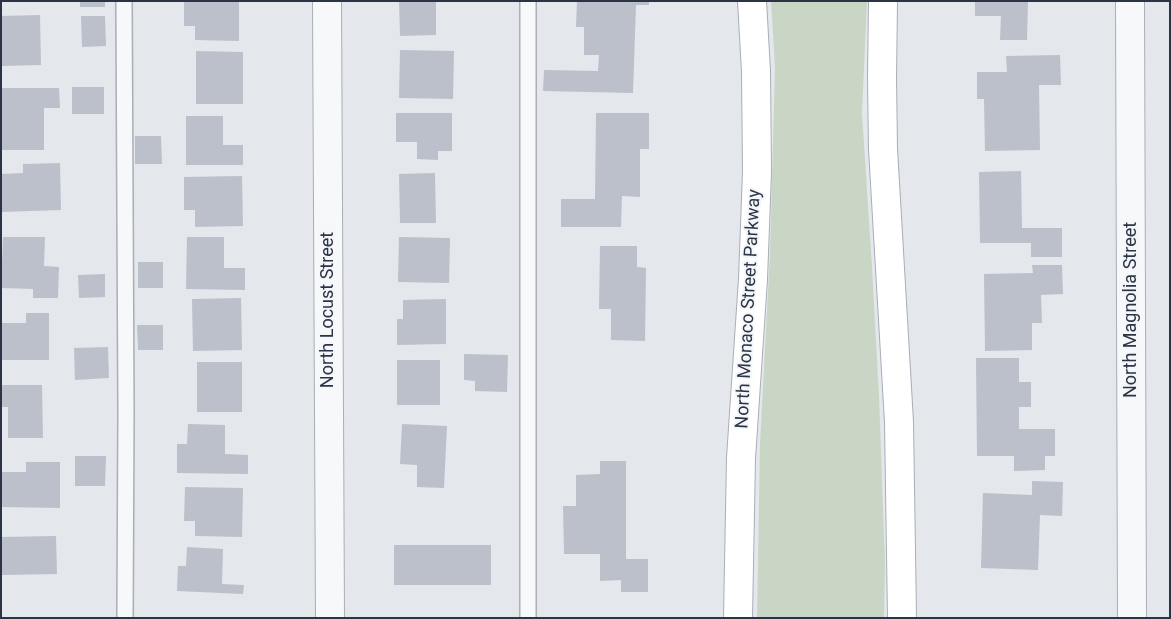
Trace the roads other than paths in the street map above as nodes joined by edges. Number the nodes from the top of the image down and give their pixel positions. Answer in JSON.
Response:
{"nodes":[{"id":1,"x":124,"y":1,"type":"edge"},
{"id":2,"x":327,"y":1,"type":"edge"},
{"id":3,"x":528,"y":1,"type":"edge"},
{"id":4,"x":752,"y":1,"type":"edge"},
{"id":5,"x":883,"y":1,"type":"edge"},
{"id":6,"x":1130,"y":1,"type":"edge"},
{"id":7,"x":125,"y":618,"type":"edge"},
{"id":8,"x":330,"y":618,"type":"edge"},
{"id":9,"x":528,"y":618,"type":"edge"},
{"id":10,"x":738,"y":618,"type":"edge"},
{"id":11,"x":902,"y":618,"type":"edge"},
{"id":12,"x":1132,"y":618,"type":"edge"}],
"edges":[{"from":1,"to":7,"type":"lane"},
{"from":2,"to":8,"type":"street","name":"North Locust Street"},
{"from":3,"to":9,"type":"lane"},
{"from":4,"to":10,"type":"main road","name":"North Monaco Street Parkway"},
{"from":5,"to":11,"type":"main road"},
{"from":6,"to":12,"type":"street","name":"North Magnolia Street"}]}
